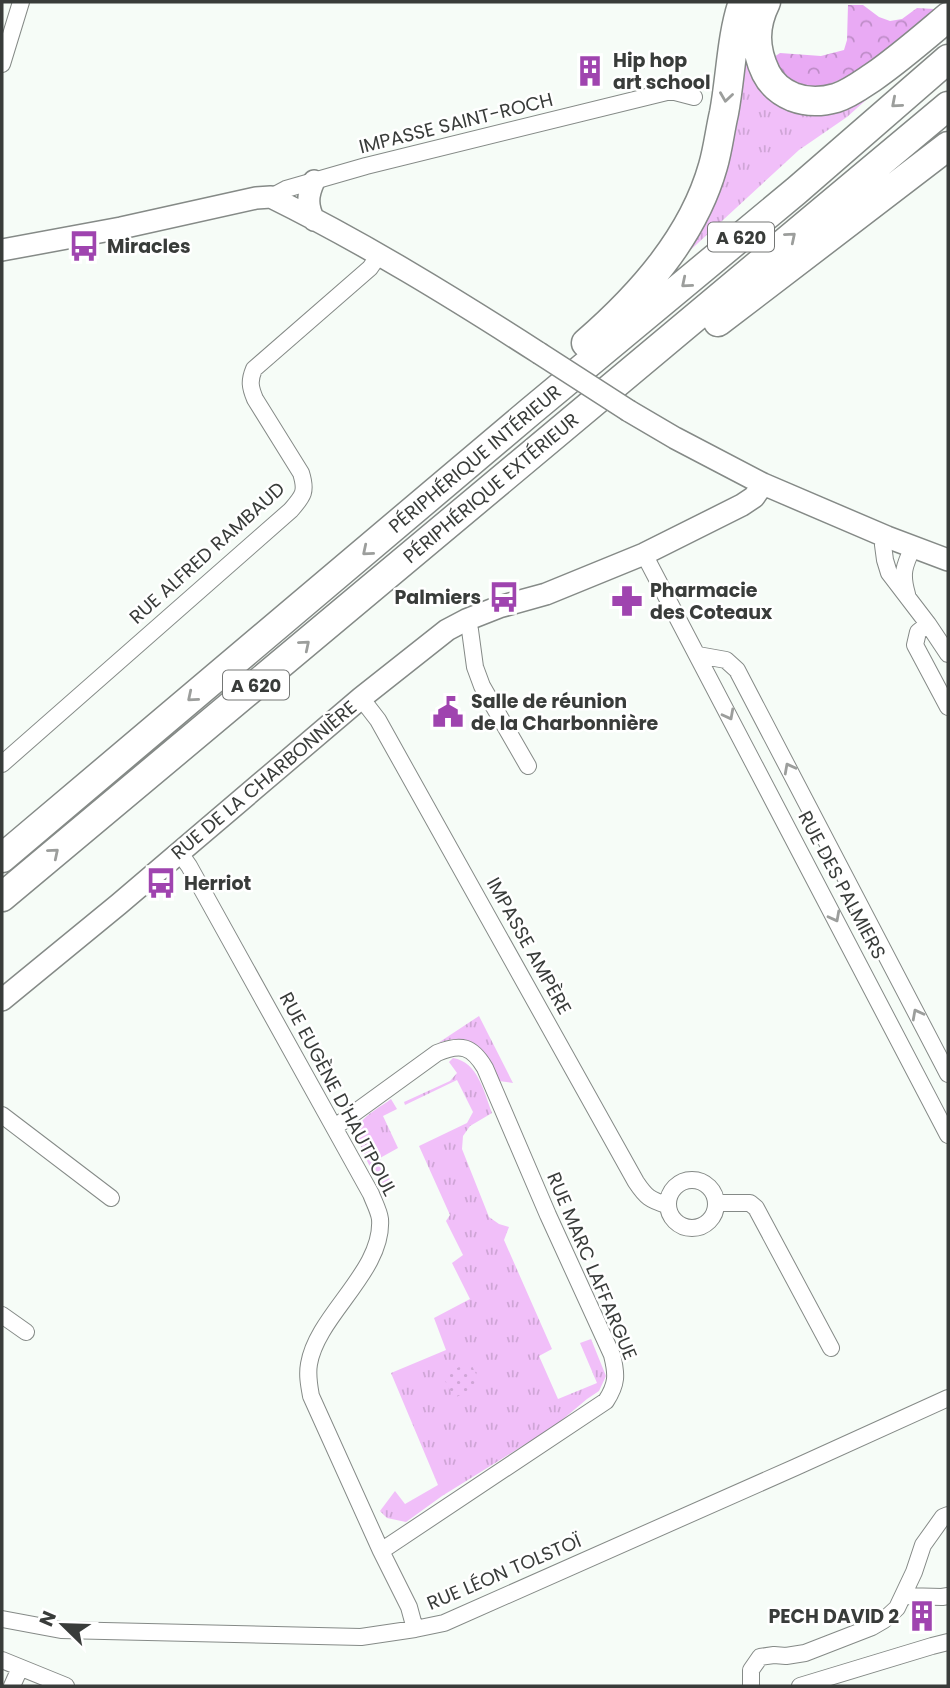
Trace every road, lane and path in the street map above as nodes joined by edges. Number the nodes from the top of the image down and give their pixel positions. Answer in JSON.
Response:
{"nodes":[{"id":1,"x":21,"y":2,"type":"edge"},
{"id":2,"x":734,"y":2,"type":"edge"},
{"id":3,"x":743,"y":2,"type":"edge"},
{"id":4,"x":766,"y":2,"type":"edge"},
{"id":5,"x":948,"y":17,"type":"edge"},
{"id":6,"x":736,"y":30,"type":"junction"},
{"id":7,"x":948,"y":59,"type":"edge"},
{"id":8,"x":2,"y":64,"type":"edge"},
{"id":9,"x":694,"y":97,"type":"dead end"},
{"id":10,"x":948,"y":106,"type":"edge"},
{"id":11,"x":948,"y":146,"type":"edge"},
{"id":12,"x":314,"y":181,"type":"junction"},
{"id":13,"x":271,"y":198,"type":"junction"},
{"id":14,"x":314,"y":220,"type":"junction"},
{"id":15,"x":2,"y":250,"type":"edge"},
{"id":16,"x":379,"y":255,"type":"junction"},
{"id":17,"x":645,"y":360,"type":"junction"},
{"id":18,"x":531,"y":411,"type":"junction"},
{"id":19,"x":763,"y":484,"type":"junction"},
{"id":20,"x":887,"y":537,"type":"junction"},
{"id":21,"x":913,"y":547,"type":"junction"},
{"id":22,"x":644,"y":554,"type":"junction"},
{"id":23,"x":948,"y":560,"type":"edge"},
{"id":24,"x":908,"y":596,"type":"junction"},
{"id":25,"x":466,"y":620,"type":"junction"},
{"id":26,"x":928,"y":624,"type":"junction"},
{"id":27,"x":948,"y":654,"type":"edge"},
{"id":28,"x":698,"y":655,"type":"junction"},
{"id":29,"x":361,"y":698,"type":"junction"},
{"id":30,"x":948,"y":707,"type":"edge"},
{"id":31,"x":2,"y":764,"type":"edge"},
{"id":32,"x":528,"y":766,"type":"dead end"},
{"id":33,"x":180,"y":852,"type":"junction"},
{"id":34,"x":2,"y":858,"type":"edge"},
{"id":35,"x":2,"y":897,"type":"edge"},
{"id":36,"x":2,"y":1000,"type":"edge"},
{"id":37,"x":948,"y":1074,"type":"edge"},
{"id":38,"x":2,"y":1115,"type":"edge"},
{"id":39,"x":335,"y":1127,"type":"junction"},
{"id":40,"x":948,"y":1135,"type":"edge"},
{"id":41,"x":111,"y":1198,"type":"dead end"},
{"id":42,"x":716,"y":1203,"type":"junction"},
{"id":43,"x":667,"y":1205,"type":"junction"},
{"id":44,"x":2,"y":1315,"type":"edge"},
{"id":45,"x":26,"y":1332,"type":"dead end"},
{"id":46,"x":831,"y":1348,"type":"dead end"},
{"id":47,"x":948,"y":1398,"type":"edge"},
{"id":48,"x":948,"y":1515,"type":"edge"},
{"id":49,"x":381,"y":1551,"type":"junction"},
{"id":50,"x":903,"y":1596,"type":"junction"},
{"id":51,"x":948,"y":1596,"type":"edge"},
{"id":52,"x":2,"y":1619,"type":"edge"},
{"id":53,"x":415,"y":1629,"type":"junction"},
{"id":54,"x":948,"y":1643,"type":"edge"},
{"id":55,"x":2,"y":1660,"type":"edge"},
{"id":56,"x":20,"y":1668,"type":"junction"},
{"id":57,"x":12,"y":1686,"type":"edge"},
{"id":58,"x":66,"y":1686,"type":"edge"},
{"id":59,"x":751,"y":1686,"type":"edge"},
{"id":60,"x":800,"y":1686,"type":"edge"}],
"edges":[{"from":1,"to":8,"type":"street"},
{"from":2,"to":6,"type":"highway"},
{"from":3,"to":6,"type":"highway"},
{"from":4,"to":5,"type":"highway"},
{"from":6,"to":18,"type":"highway","one_way":true},
{"from":7,"to":18,"type":"highway","name":"PÉRIPHÉRIQUE INTÉRIEUR","number":"A 620","one_way":true},
{"from":9,"to":12,"type":"street","name":"IMPASSE SAINT-ROCH"},
{"from":17,"to":10,"type":"highway","name":"PÉRIPHÉRIQUE EXTÉRIEUR","number":"A 620","one_way":true},
{"from":11,"to":17,"type":"highway"},
{"from":12,"to":13,"type":"street","name":"IMPASSE SAINT-ROCH"},
{"from":12,"to":14,"type":"street"},
{"from":13,"to":14,"type":"street"},
{"from":13,"to":15,"type":"street"},
{"from":14,"to":16,"type":"street"},
{"from":16,"to":19,"type":"street","bridge":true},
{"from":16,"to":31,"type":"street","name":"RUE ALFRED RAMBAUD"},
{"from":35,"to":17,"type":"highway","name":"PÉRIPHÉRIQUE EXTÉRIEUR","number":"A 620","one_way":true},
{"from":18,"to":34,"type":"highway","name":"PÉRIPHÉRIQUE INTÉRIEUR","number":"A 620","one_way":true},
{"from":19,"to":20,"type":"street"},
{"from":19,"to":22,"type":"street","name":"RUE DE LA CHARBONNIÈRE"},
{"from":20,"to":21,"type":"street"},
{"from":20,"to":24,"type":"street"},
{"from":21,"to":23,"type":"street"},
{"from":21,"to":24,"type":"street"},
{"from":22,"to":25,"type":"street","name":"RUE DE LA CHARBONNIÈRE"},
{"from":22,"to":28,"type":"street","name":"RUE DES PALMIERS"},
{"from":24,"to":26,"type":"street"},
{"from":25,"to":29,"type":"street","name":"RUE DE LA CHARBONNIÈRE"},
{"from":25,"to":32,"type":"street"},
{"from":26,"to":27,"type":"street"},
{"from":26,"to":30,"type":"street"},
{"from":37,"to":28,"type":"street","name":"RUE DES PALMIERS","one_way":true},
{"from":28,"to":40,"type":"street","name":"RUE DES PALMIERS","one_way":true},
{"from":29,"to":33,"type":"street","name":"RUE DE LA CHARBONNIÈRE"},
{"from":29,"to":43,"type":"street","name":"IMPASSE AMPÈRE"},
{"from":33,"to":36,"type":"street","name":"RUE DE LA CHARBONNIÈRE"},
{"from":33,"to":39,"type":"street","name":"RUE EUGÈNE D'HAUTPOUL"},
{"from":38,"to":41,"type":"street"},
{"from":39,"to":49,"type":"street","name":"RUE EUGÈNE D'HAUTPOUL"},
{"from":39,"to":49,"type":"street","name":"RUE MARC LAFFARGUE"},
{"from":42,"to":43,"type":"street","name":"IMPASSE AMPÈRE"},
{"from":42,"to":43,"type":"street"},
{"from":42,"to":46,"type":"street"},
{"from":44,"to":45,"type":"street"},
{"from":47,"to":53,"type":"street","name":"RUE LÉON TOLSTOÏ"},
{"from":48,"to":50,"type":"street"},
{"from":49,"to":53,"type":"street","name":"RUE EUGÈNE D'HAUTPOUL"},
{"from":50,"to":51,"type":"street"},
{"from":50,"to":59,"type":"street"},
{"from":52,"to":53,"type":"street","name":"RUE LÉON TOLSTOÏ"},
{"from":54,"to":60,"type":"street"},
{"from":55,"to":56,"type":"street"},
{"from":56,"to":57,"type":"street"},
{"from":56,"to":58,"type":"street"}]}
